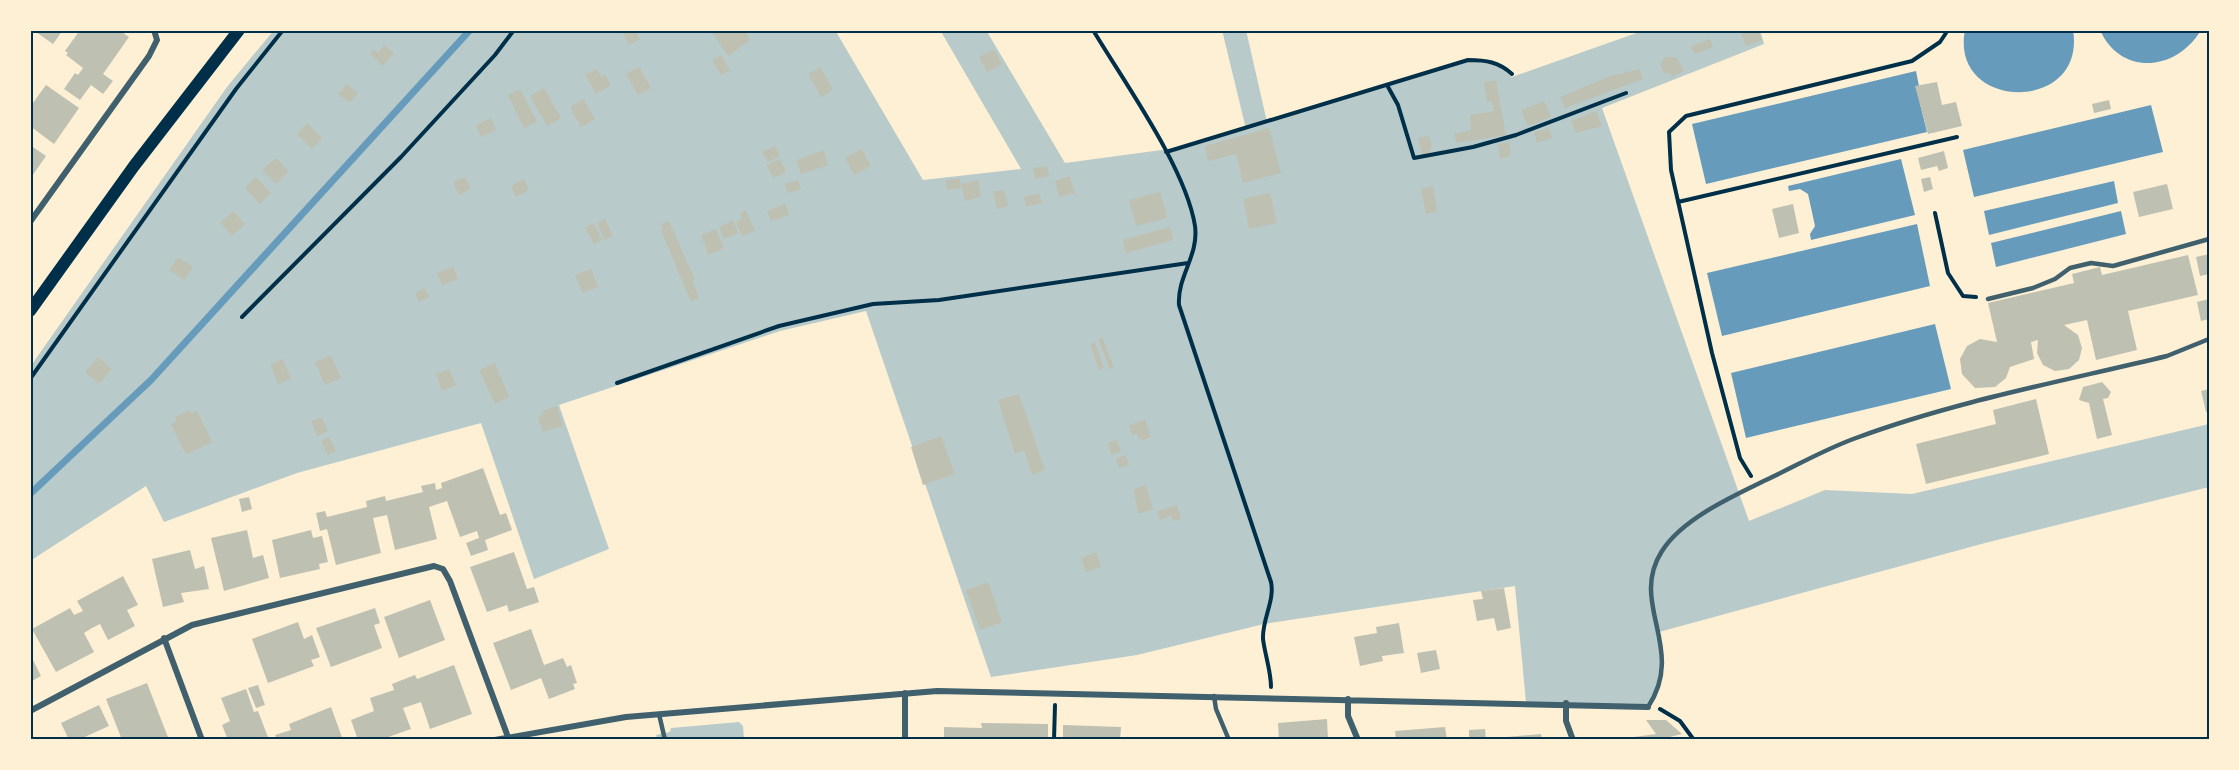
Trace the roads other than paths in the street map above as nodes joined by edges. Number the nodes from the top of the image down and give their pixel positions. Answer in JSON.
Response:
{"nodes":[{"id":1,"x":154,"y":30,"type":"edge"},
{"id":2,"x":239,"y":30,"type":"edge"},
{"id":3,"x":30,"y":222,"type":"edge"},
{"id":4,"x":2209,"y":239,"type":"edge"},
{"id":5,"x":1988,"y":299,"type":"road end"},
{"id":6,"x":30,"y":311,"type":"edge"},
{"id":7,"x":2209,"y":339,"type":"edge"},
{"id":8,"x":164,"y":638,"type":"junction"},
{"id":9,"x":905,"y":693,"type":"junction"},
{"id":10,"x":1214,"y":696,"type":"junction"},
{"id":11,"x":1348,"y":699,"type":"junction"},
{"id":12,"x":1566,"y":703,"type":"junction"},
{"id":13,"x":1648,"y":706,"type":"joint"},
{"id":14,"x":30,"y":711,"type":"edge"},
{"id":15,"x":659,"y":714,"type":"junction"},
{"id":16,"x":507,"y":737,"type":"junction"},
{"id":17,"x":202,"y":740,"type":"edge"},
{"id":18,"x":495,"y":740,"type":"edge"},
{"id":19,"x":665,"y":740,"type":"edge"},
{"id":20,"x":905,"y":740,"type":"edge"},
{"id":21,"x":1229,"y":740,"type":"edge"},
{"id":22,"x":1358,"y":740,"type":"edge"},
{"id":23,"x":1573,"y":740,"type":"edge"}],
"edges":[{"from":1,"to":3,"type":"street"},
{"from":2,"to":6,"type":"main road"},
{"from":4,"to":5,"type":"lane"},
{"from":7,"to":13,"type":"lane"},
{"from":8,"to":14,"type":"street"},
{"from":8,"to":16,"type":"street"},
{"from":8,"to":17,"type":"street"},
{"from":9,"to":10,"type":"street"},
{"from":9,"to":15,"type":"street"},
{"from":9,"to":20,"type":"street"},
{"from":10,"to":11,"type":"street"},
{"from":10,"to":21,"type":"lane"},
{"from":11,"to":12,"type":"street"},
{"from":11,"to":22,"type":"street"},
{"from":12,"to":13,"type":"street"},
{"from":12,"to":23,"type":"street"},
{"from":15,"to":16,"type":"street"},
{"from":15,"to":19,"type":"lane"},
{"from":16,"to":18,"type":"street"}]}
